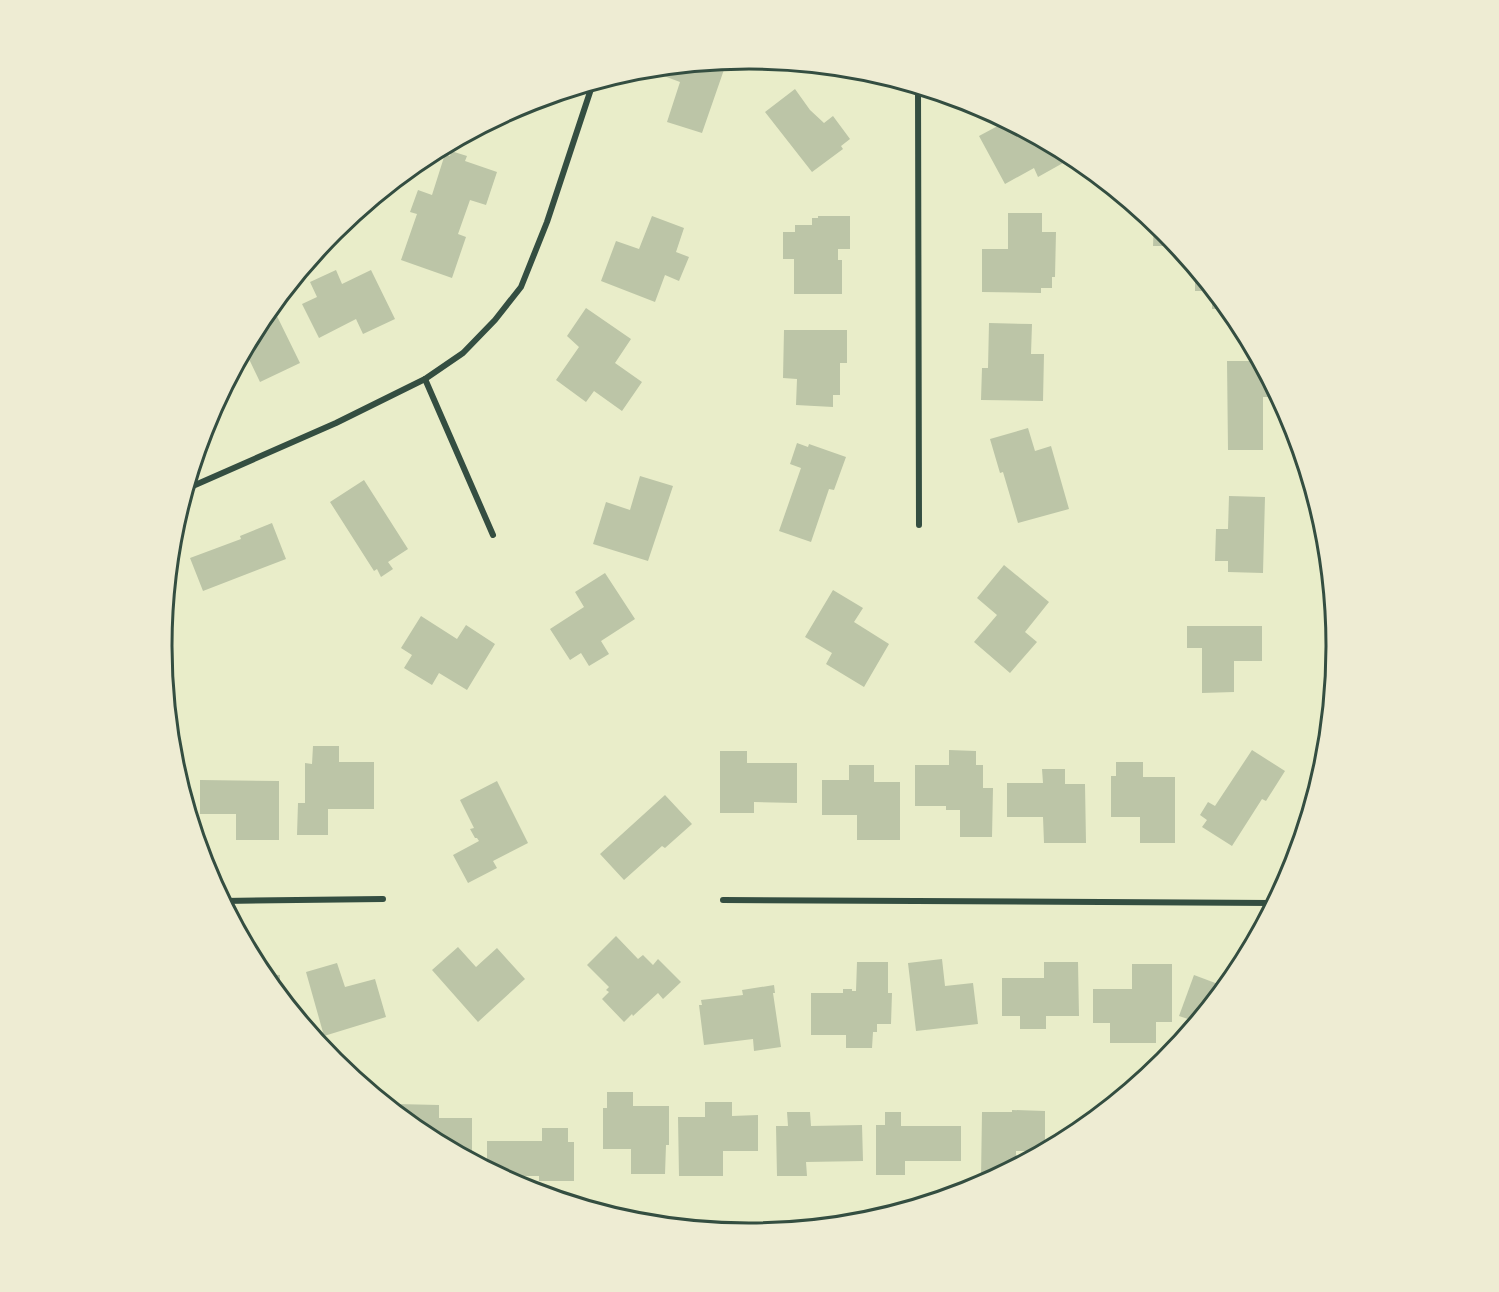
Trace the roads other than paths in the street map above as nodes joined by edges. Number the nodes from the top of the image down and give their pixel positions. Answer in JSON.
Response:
{"nodes":[{"id":1,"x":590,"y":92,"type":"edge"},
{"id":2,"x":918,"y":95,"type":"edge"},
{"id":3,"x":425,"y":379,"type":"junction"},
{"id":4,"x":196,"y":485,"type":"edge"},
{"id":5,"x":919,"y":525,"type":"dead end"},
{"id":6,"x":493,"y":536,"type":"dead end"},
{"id":7,"x":383,"y":899,"type":"dead end"},
{"id":8,"x":723,"y":900,"type":"dead end"},
{"id":9,"x":232,"y":901,"type":"edge"},
{"id":10,"x":1266,"y":903,"type":"edge"}],
"edges":[{"from":1,"to":3,"type":"street"},
{"from":2,"to":5,"type":"street"},
{"from":3,"to":4,"type":"street"},
{"from":3,"to":6,"type":"street"},
{"from":7,"to":9,"type":"street"},
{"from":8,"to":10,"type":"street"}]}
